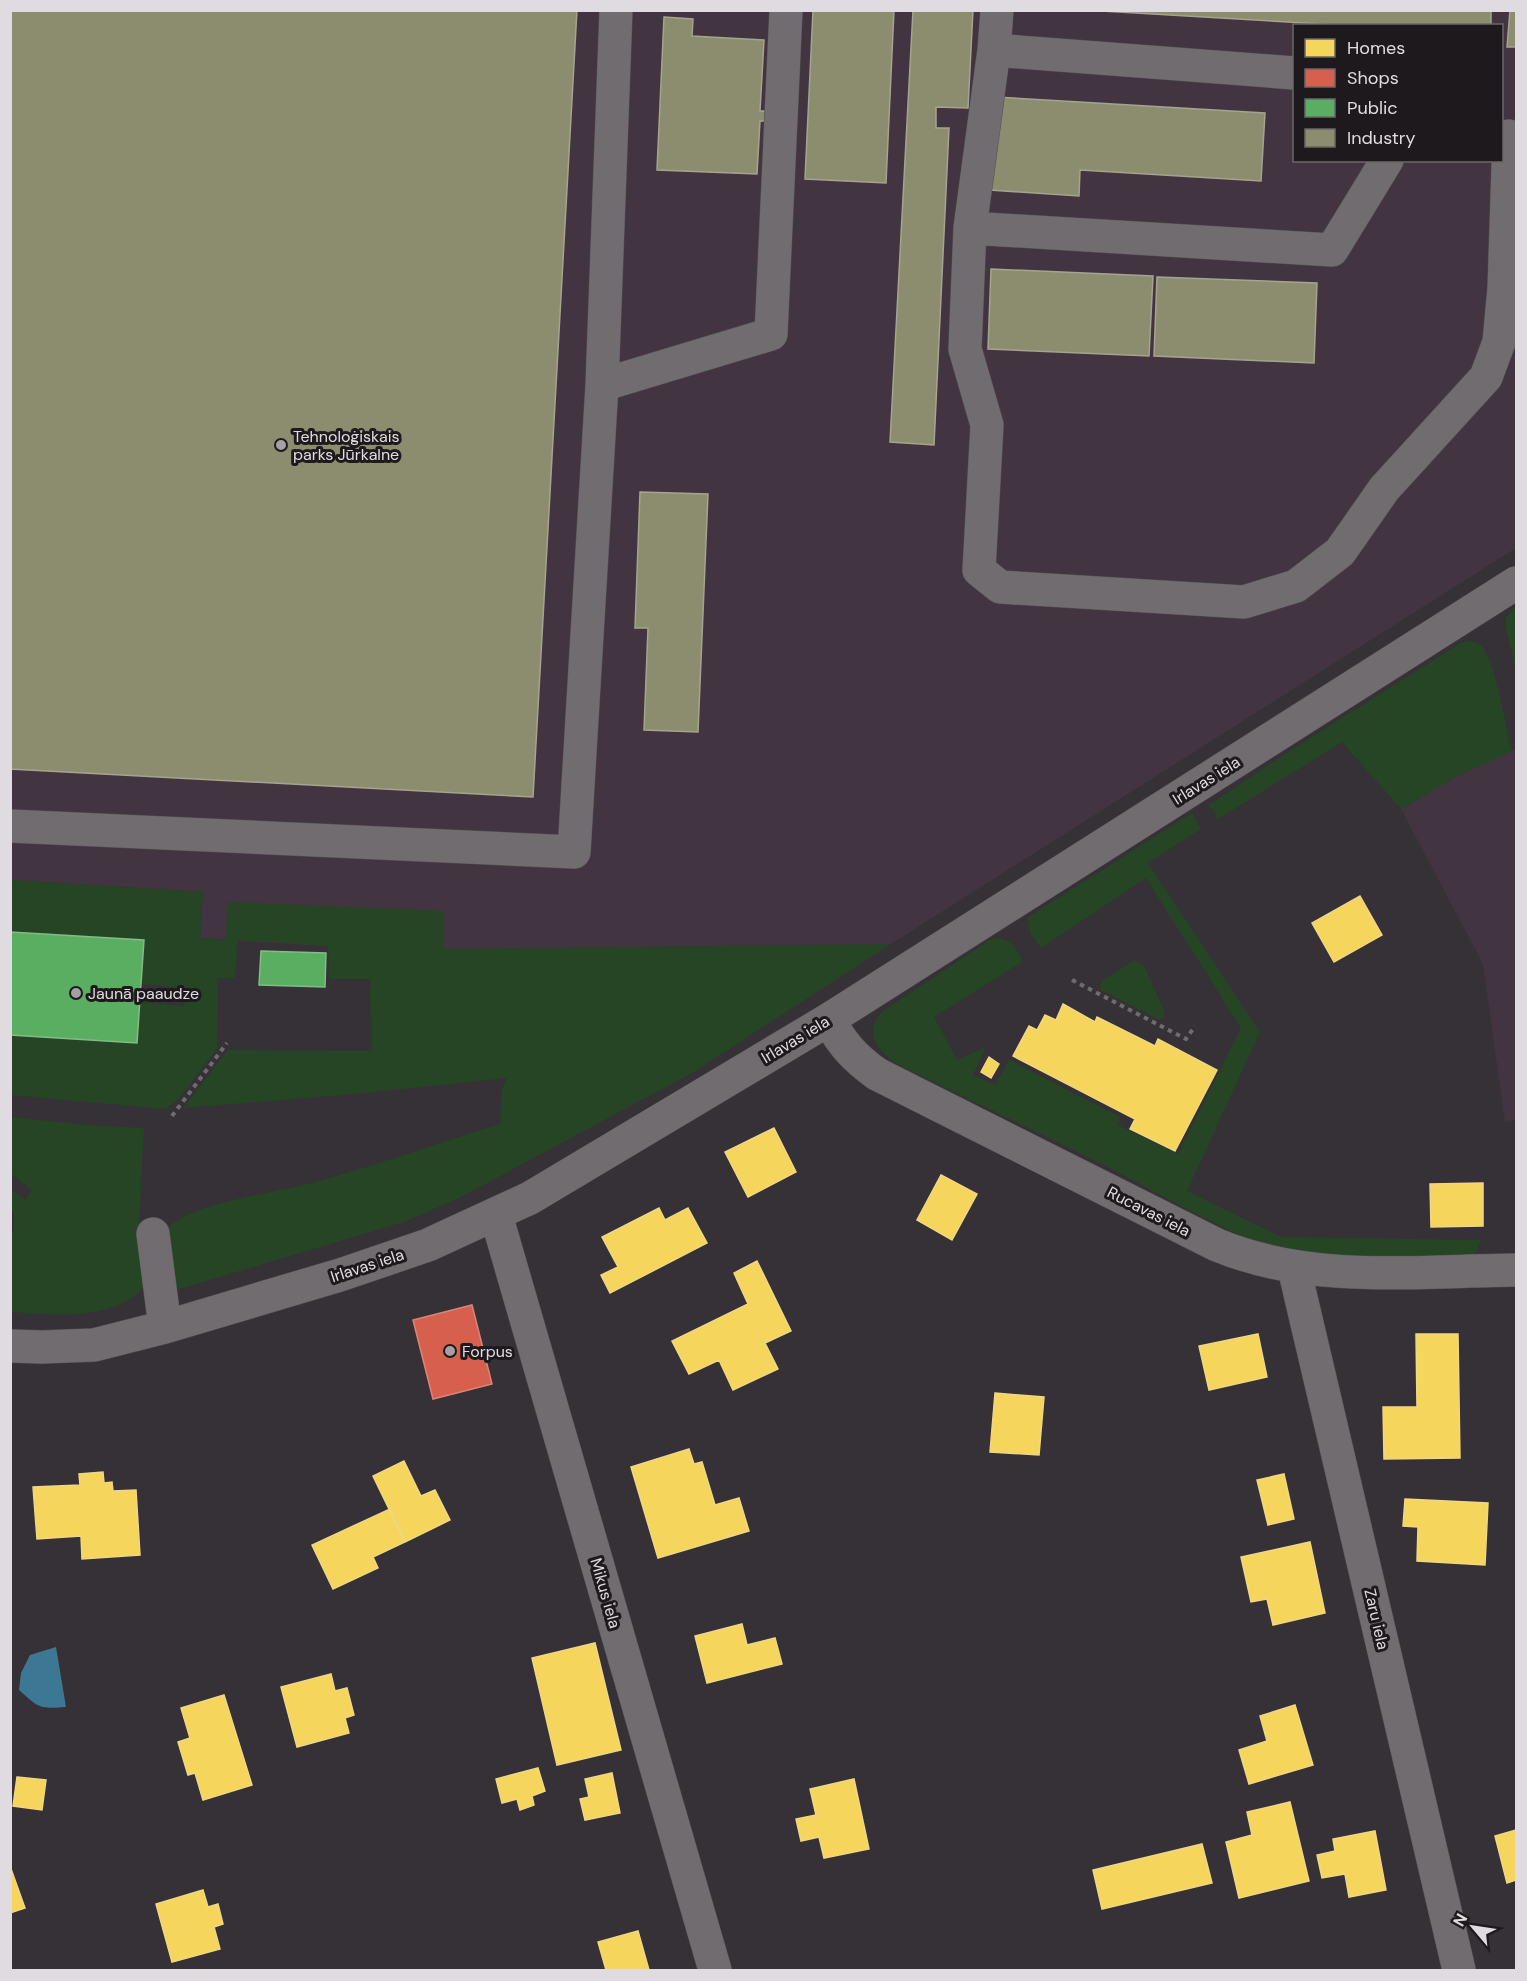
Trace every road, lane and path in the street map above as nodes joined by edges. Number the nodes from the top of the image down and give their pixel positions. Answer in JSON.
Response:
{"nodes":[{"id":1,"x":616,"y":10,"type":"edge"},
{"id":2,"x":786,"y":10,"type":"edge"},
{"id":3,"x":997,"y":10,"type":"edge"},
{"id":4,"x":994,"y":50,"type":"junction"},
{"id":5,"x":1293,"y":73,"type":"edge"},
{"id":6,"x":1509,"y":135,"type":"edge"},
{"id":7,"x":1386,"y":162,"type":"edge"},
{"id":8,"x":970,"y":228,"type":"junction"},
{"id":9,"x":602,"y":385,"type":"junction"},
{"id":10,"x":1516,"y":583,"type":"edge"},
{"id":11,"x":10,"y":826,"type":"edge"},
{"id":12,"x":1072,"y":980,"type":"dead end"},
{"id":13,"x":828,"y":1020,"type":"junction"},
{"id":14,"x":1195,"y":1026,"type":"dead end"},
{"id":15,"x":227,"y":1043,"type":"dead end"},
{"id":16,"x":172,"y":1116,"type":"dead end"},
{"id":17,"x":496,"y":1215,"type":"junction"},
{"id":18,"x":153,"y":1234,"type":"dead end"},
{"id":19,"x":1294,"y":1268,"type":"junction"},
{"id":20,"x":1516,"y":1270,"type":"edge"},
{"id":21,"x":165,"y":1327,"type":"junction"},
{"id":22,"x":10,"y":1346,"type":"edge"},
{"id":23,"x":716,"y":1971,"type":"edge"},
{"id":24,"x":1459,"y":1971,"type":"edge"}],
"edges":[{"from":1,"to":9,"type":"street"},
{"from":2,"to":9,"type":"street"},
{"from":3,"to":4,"type":"street"},
{"from":4,"to":5,"type":"street"},
{"from":4,"to":8,"type":"street"},
{"from":6,"to":8,"type":"street"},
{"from":7,"to":8,"type":"street"},
{"from":9,"to":11,"type":"street"},
{"from":10,"to":13,"type":"street","name":"Irlavas iela"},
{"from":12,"to":14,"type":"path"},
{"from":13,"to":17,"type":"street","name":"Irlavas iela"},
{"from":13,"to":19,"type":"street","name":"Rucavas iela"},
{"from":15,"to":16,"type":"path"},
{"from":17,"to":21,"type":"street","name":"Irlavas iela"},
{"from":17,"to":23,"type":"street","name":"Mikus iela"},
{"from":18,"to":21,"type":"street"},
{"from":19,"to":20,"type":"street","name":"Rucavas iela"},
{"from":19,"to":24,"type":"street","name":"Zaru iela"},
{"from":21,"to":22,"type":"street","name":"Irlavas iela"}]}
